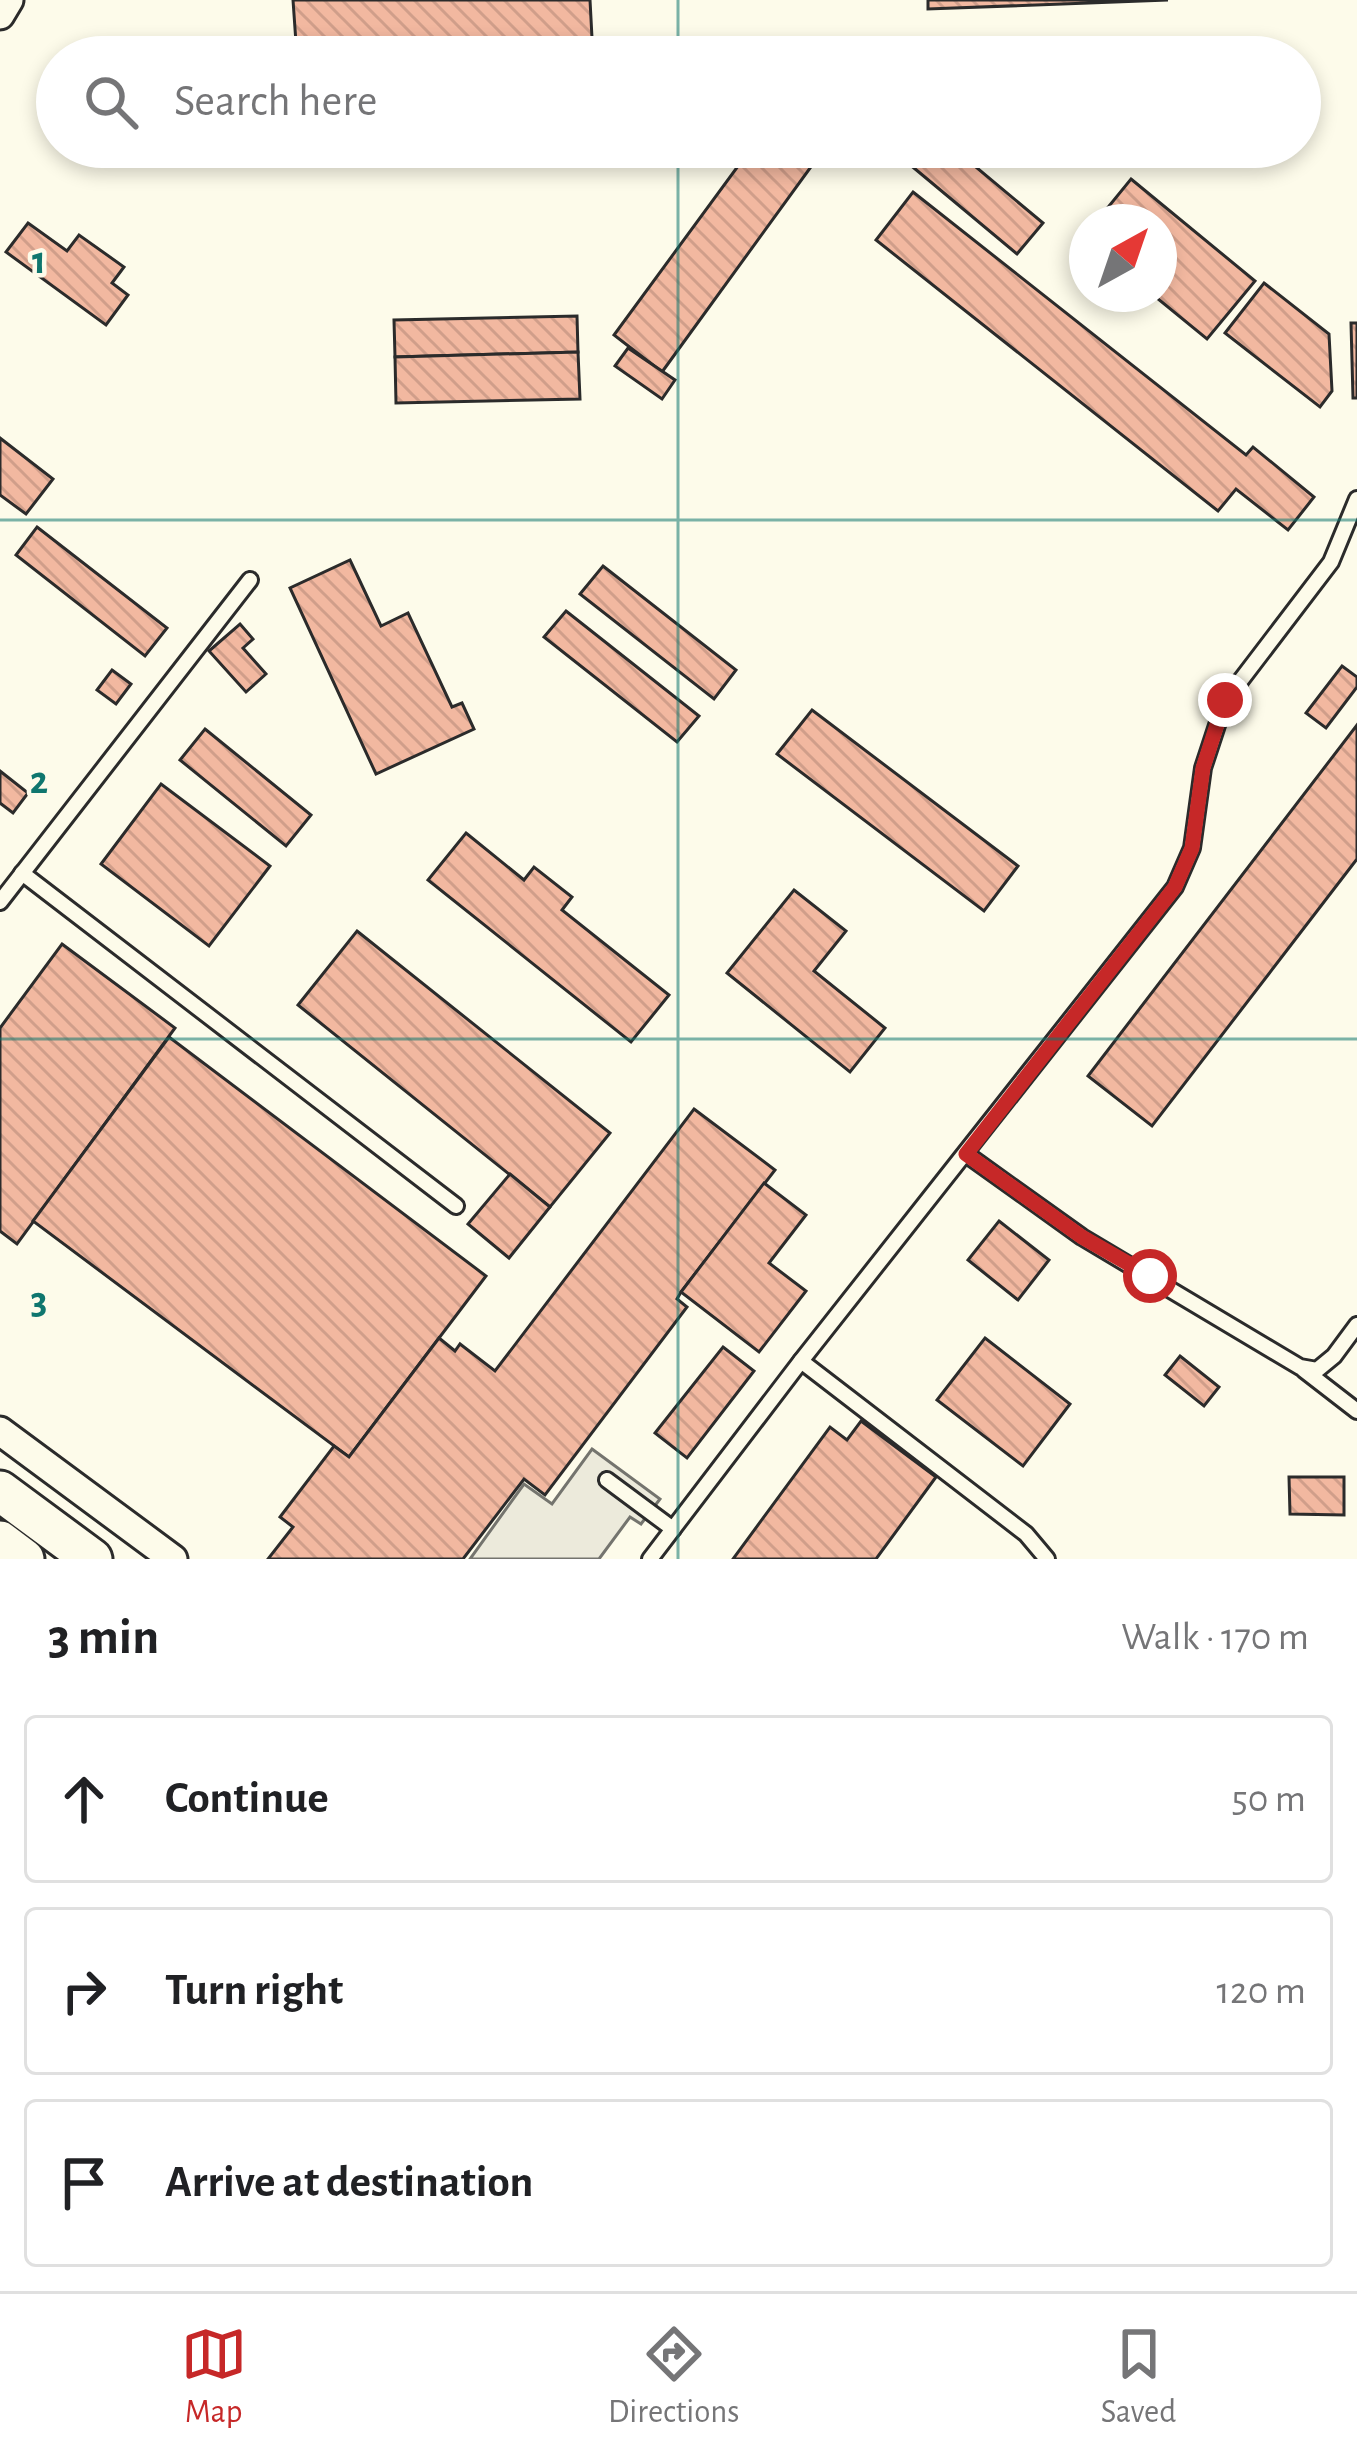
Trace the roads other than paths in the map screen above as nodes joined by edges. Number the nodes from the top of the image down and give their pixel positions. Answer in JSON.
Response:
{"nodes":[{"id":1,"x":9,"y":0,"type":"edge"},
{"id":2,"x":0,"y":15,"type":"edge"},
{"id":3,"x":1357,"y":499,"type":"edge"},
{"id":4,"x":250,"y":580,"type":"dead end"},
{"id":5,"x":22,"y":873,"type":"junction"},
{"id":6,"x":0,"y":902,"type":"edge"},
{"id":7,"x":966,"y":1154,"type":"junction"},
{"id":8,"x":456,"y":1206,"type":"dead end"},
{"id":9,"x":1357,"y":1325,"type":"edge"},
{"id":10,"x":801,"y":1361,"type":"junction"},
{"id":11,"x":1300,"y":1367,"type":"junction"},
{"id":12,"x":1357,"y":1411,"type":"edge"},
{"id":13,"x":0,"y":1431,"type":"edge"},
{"id":14,"x":607,"y":1480,"type":"dead end"},
{"id":15,"x":0,"y":1491,"type":"edge"},
{"id":16,"x":673,"y":1529,"type":"junction"},
{"id":17,"x":0,"y":1541,"type":"edge"},
{"id":18,"x":24,"y":1559,"type":"edge"},
{"id":19,"x":92,"y":1559,"type":"edge"},
{"id":20,"x":173,"y":1559,"type":"edge"},
{"id":21,"x":650,"y":1559,"type":"edge"},
{"id":22,"x":1047,"y":1559,"type":"edge"}],
"edges":[{"from":1,"to":2,"type":"street"},
{"from":3,"to":7,"type":"lane"},
{"from":4,"to":5,"type":"lane"},
{"from":5,"to":6,"type":"lane"},
{"from":5,"to":8,"type":"lane"},
{"from":7,"to":10,"type":"lane"},
{"from":7,"to":11,"type":"lane"},
{"from":9,"to":11,"type":"lane"},
{"from":10,"to":16,"type":"lane"},
{"from":10,"to":22,"type":"lane"},
{"from":11,"to":12,"type":"lane"},
{"from":13,"to":20,"type":"street"},
{"from":14,"to":16,"type":"lane"},
{"from":15,"to":19,"type":"main road"},
{"from":16,"to":21,"type":"lane"},
{"from":17,"to":18,"type":"main road"}]}
